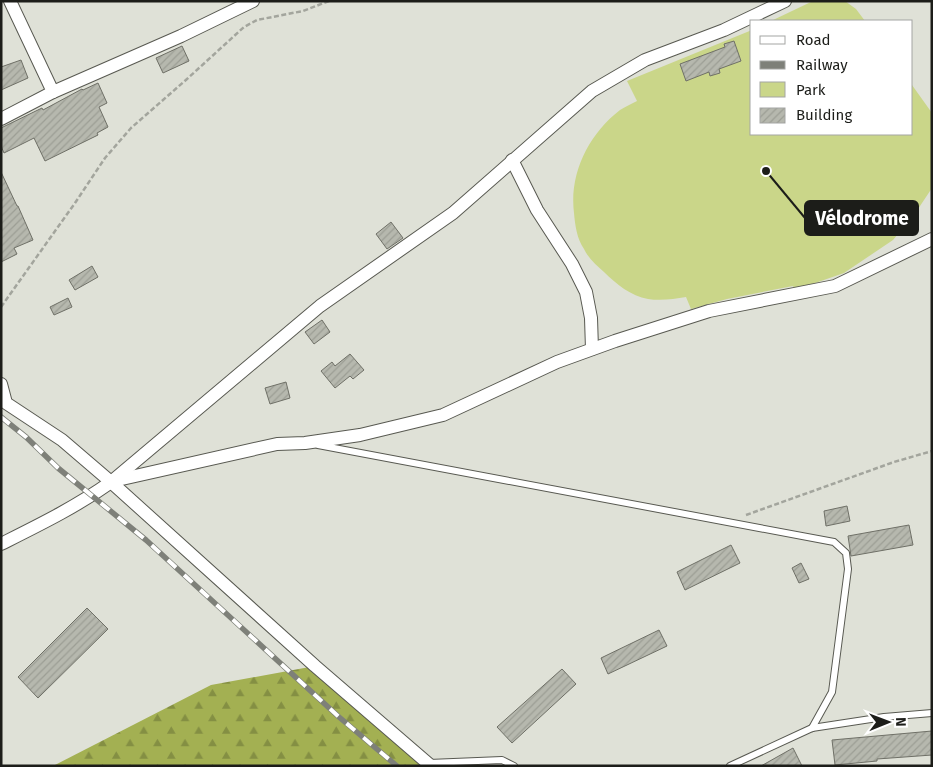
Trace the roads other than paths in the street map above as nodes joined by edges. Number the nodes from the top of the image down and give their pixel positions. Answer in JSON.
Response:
{"nodes":[{"id":1,"x":10,"y":1,"type":"edge"},
{"id":2,"x":253,"y":1,"type":"edge"},
{"id":3,"x":785,"y":1,"type":"edge"},
{"id":4,"x":53,"y":92,"type":"junction"},
{"id":5,"x":1,"y":119,"type":"edge"},
{"id":6,"x":512,"y":160,"type":"junction"},
{"id":7,"x":932,"y":239,"type":"edge"},
{"id":8,"x":592,"y":349,"type":"junction"},
{"id":9,"x":1,"y":384,"type":"edge"},
{"id":10,"x":305,"y":443,"type":"junction"},
{"id":11,"x":111,"y":482,"type":"junction"},
{"id":12,"x":1,"y":544,"type":"edge"},
{"id":13,"x":932,"y":713,"type":"edge"},
{"id":14,"x":812,"y":728,"type":"junction"},
{"id":15,"x":430,"y":764,"type":"edge"},
{"id":16,"x":514,"y":766,"type":"edge"},
{"id":17,"x":730,"y":766,"type":"edge"}],
"edges":[{"from":1,"to":4,"type":"street"},
{"from":2,"to":4,"type":"street"},
{"from":3,"to":6,"type":"street"},
{"from":4,"to":5,"type":"street"},
{"from":6,"to":8,"type":"street"},
{"from":6,"to":11,"type":"street"},
{"from":7,"to":8,"type":"street"},
{"from":8,"to":10,"type":"street"},
{"from":9,"to":11,"type":"street"},
{"from":10,"to":11,"type":"street"},
{"from":10,"to":14,"type":"lane"},
{"from":11,"to":12,"type":"street"},
{"from":11,"to":15,"type":"street"},
{"from":13,"to":14,"type":"lane"},
{"from":14,"to":17,"type":"lane"},
{"from":15,"to":16,"type":"lane"}]}
